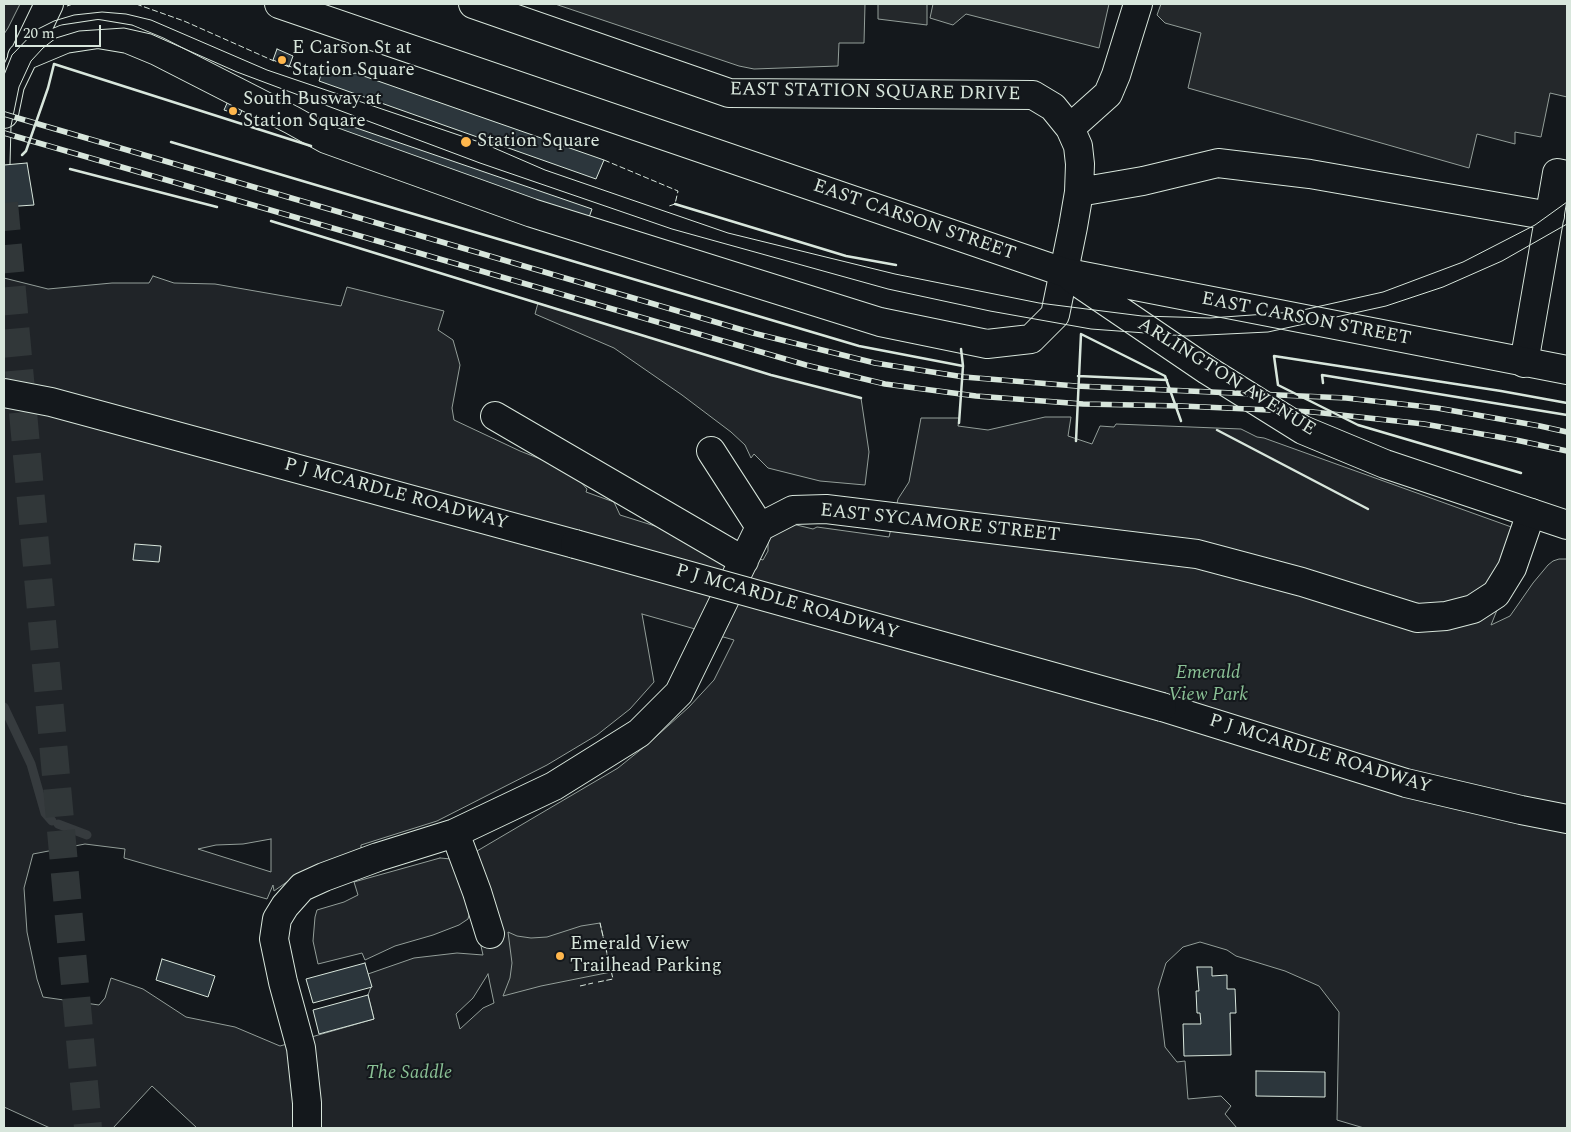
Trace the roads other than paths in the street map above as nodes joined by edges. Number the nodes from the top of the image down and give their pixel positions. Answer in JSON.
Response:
{"nodes":[{"id":1,"x":49,"y":4,"type":"edge"},
{"id":2,"x":279,"y":4,"type":"edge"},
{"id":3,"x":473,"y":4,"type":"edge"},
{"id":4,"x":1138,"y":4,"type":"edge"},
{"id":5,"x":22,"y":57,"type":"junction"},
{"id":6,"x":4,"y":114,"type":"edge"},
{"id":7,"x":1070,"y":128,"type":"junction"},
{"id":8,"x":1562,"y":174,"type":"edge"},
{"id":9,"x":1079,"y":192,"type":"junction"},
{"id":10,"x":1550,"y":216,"type":"junction"},
{"id":11,"x":1063,"y":272,"type":"junction"},
{"id":12,"x":1524,"y":363,"type":"junction"},
{"id":13,"x":1567,"y":370,"type":"edge"},
{"id":14,"x":4,"y":393,"type":"edge"},
{"id":15,"x":495,"y":416,"type":"dead end"},
{"id":16,"x":712,"y":451,"type":"dead end"},
{"id":17,"x":1531,"y":513,"type":"junction"},
{"id":18,"x":1567,"y":525,"type":"edge"},
{"id":19,"x":760,"y":527,"type":"junction"},
{"id":20,"x":744,"y":562,"type":"junction"},
{"id":21,"x":1567,"y":820,"type":"edge"},
{"id":22,"x":455,"y":833,"type":"junction"},
{"id":23,"x":490,"y":934,"type":"dead end"},
{"id":24,"x":307,"y":1128,"type":"edge"}],
"edges":[{"from":1,"to":5,"type":"main road"},
{"from":2,"to":11,"type":"main road","name":"EAST CARSON STREET"},
{"from":3,"to":7,"type":"main road","name":"EAST STATION SQUARE DRIVE"},
{"from":4,"to":7,"type":"main road"},
{"from":5,"to":6,"type":"main road"},
{"from":5,"to":11,"type":"main road","name":"EAST STATION SQUARE DRIVE"},
{"from":7,"to":9,"type":"main road","name":"EAST STATION SQUARE DRIVE"},
{"from":8,"to":10,"type":"main road"},
{"from":9,"to":10,"type":"main road"},
{"from":9,"to":11,"type":"main road","name":"EAST STATION SQUARE DRIVE"},
{"from":10,"to":12,"type":"main road"},
{"from":11,"to":12,"type":"main road","name":"EAST CARSON STREET"},
{"from":11,"to":17,"type":"main road","name":"ARLINGTON AVENUE"},
{"from":12,"to":13,"type":"main road","name":"EAST CARSON STREET"},
{"from":14,"to":21,"type":"main road","name":"P J MCARDLE ROADWAY","bridge":true},
{"from":15,"to":20,"type":"main road"},
{"from":16,"to":19,"type":"main road"},
{"from":17,"to":18,"type":"main road","name":"ARLINGTON AVENUE"},
{"from":17,"to":19,"type":"main road","name":"EAST SYCAMORE STREET"},
{"from":19,"to":20,"type":"main road"},
{"from":20,"to":22,"type":"main road"},
{"from":22,"to":23,"type":"main road"},
{"from":22,"to":24,"type":"main road"}]}
